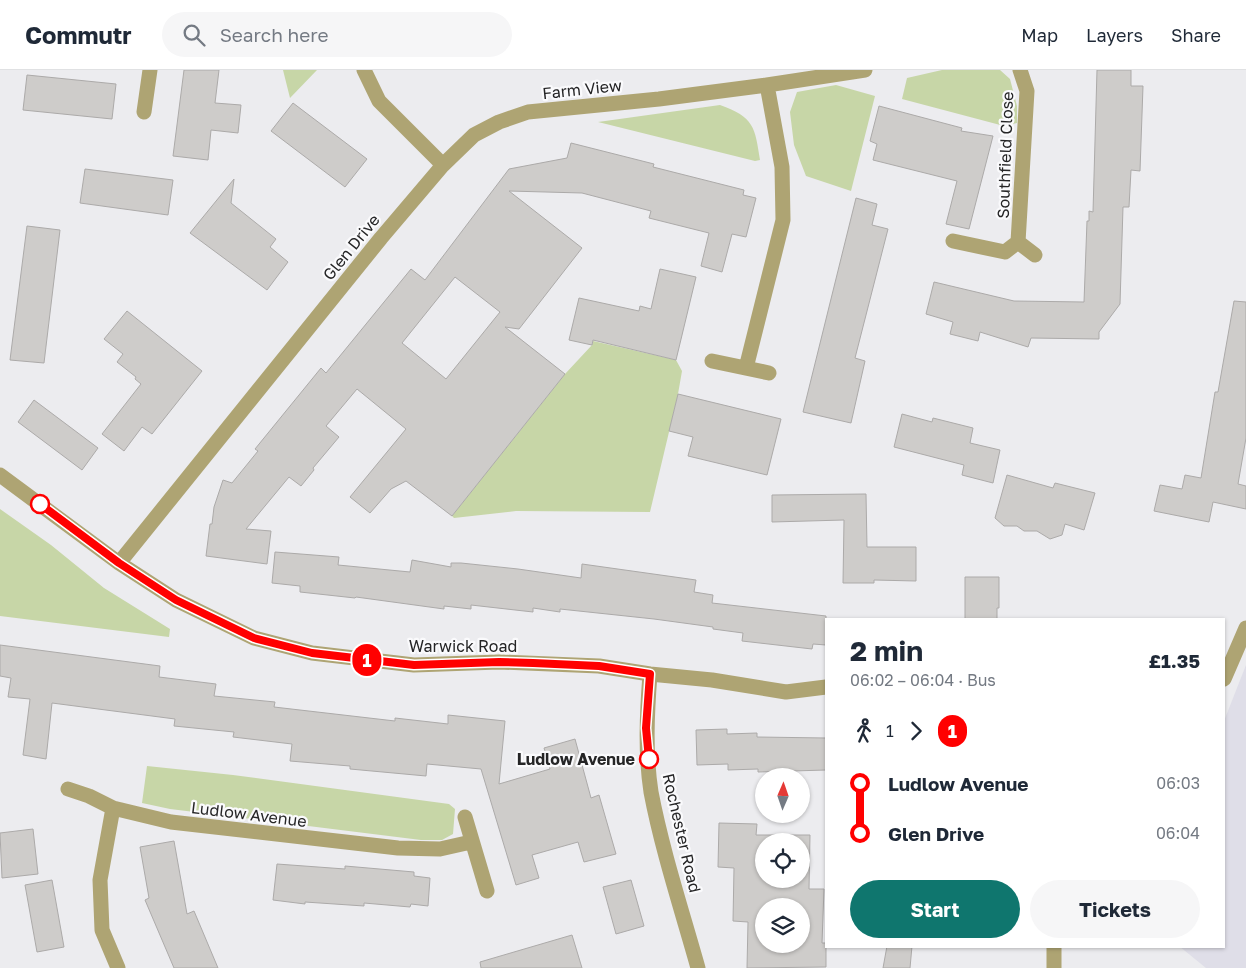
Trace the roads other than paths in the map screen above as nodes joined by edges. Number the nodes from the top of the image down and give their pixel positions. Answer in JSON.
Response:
{"nodes":[{"id":1,"x":150,"y":70,"type":"edge"},
{"id":2,"x":364,"y":70,"type":"edge"},
{"id":3,"x":865,"y":70,"type":"edge"},
{"id":4,"x":1020,"y":70,"type":"edge"},
{"id":5,"x":767,"y":85,"type":"junction"},
{"id":6,"x":144,"y":112,"type":"dead end"},
{"id":7,"x":443,"y":165,"type":"junction"},
{"id":8,"x":952,"y":241,"type":"dead end"},
{"id":9,"x":1018,"y":242,"type":"junction"},
{"id":10,"x":1035,"y":254,"type":"dead end"},
{"id":11,"x":712,"y":361,"type":"dead end"},
{"id":12,"x":746,"y":368,"type":"junction"},
{"id":13,"x":769,"y":373,"type":"dead end"},
{"id":14,"x":0,"y":475,"type":"edge"},
{"id":15,"x":119,"y":563,"type":"junction"},
{"id":16,"x":1246,"y":628,"type":"edge"},
{"id":17,"x":650,"y":674,"type":"junction"},
{"id":18,"x":1225,"y":677,"type":"edge"},
{"id":19,"x":825,"y":687,"type":"edge"},
{"id":20,"x":68,"y":789,"type":"dead end"},
{"id":21,"x":114,"y":808,"type":"junction"},
{"id":22,"x":465,"y":817,"type":"dead end"},
{"id":23,"x":471,"y":842,"type":"junction"},
{"id":24,"x":487,"y":891,"type":"dead end"},
{"id":25,"x":1054,"y":948,"type":"edge"},
{"id":26,"x":118,"y":968,"type":"edge"},
{"id":27,"x":698,"y":968,"type":"edge"},
{"id":28,"x":1054,"y":968,"type":"edge"}],
"edges":[{"from":1,"to":6,"type":"street"},
{"from":2,"to":7,"type":"street"},
{"from":3,"to":5,"type":"street","name":"Farm View"},
{"from":4,"to":9,"type":"street","name":"Southfield Close"},
{"from":5,"to":7,"type":"street","name":"Farm View"},
{"from":5,"to":12,"type":"street"},
{"from":7,"to":15,"type":"street","name":"Glen Drive"},
{"from":8,"to":9,"type":"street","name":"Southfield Close"},
{"from":9,"to":10,"type":"street","name":"Southfield Close"},
{"from":11,"to":12,"type":"street"},
{"from":12,"to":13,"type":"street"},
{"from":14,"to":15,"type":"street","name":"Warwick Road"},
{"from":15,"to":17,"type":"street","name":"Warwick Road"},
{"from":16,"to":18,"type":"street"},
{"from":17,"to":19,"type":"street","name":"Warwick Road"},
{"from":17,"to":27,"type":"street","name":"Rochester Road"},
{"from":20,"to":21,"type":"street","name":"Ludlow Avenue"},
{"from":21,"to":23,"type":"street","name":"Ludlow Avenue"},
{"from":21,"to":26,"type":"street"},
{"from":22,"to":23,"type":"street"},
{"from":23,"to":24,"type":"street"},
{"from":25,"to":28,"type":"street"}]}
